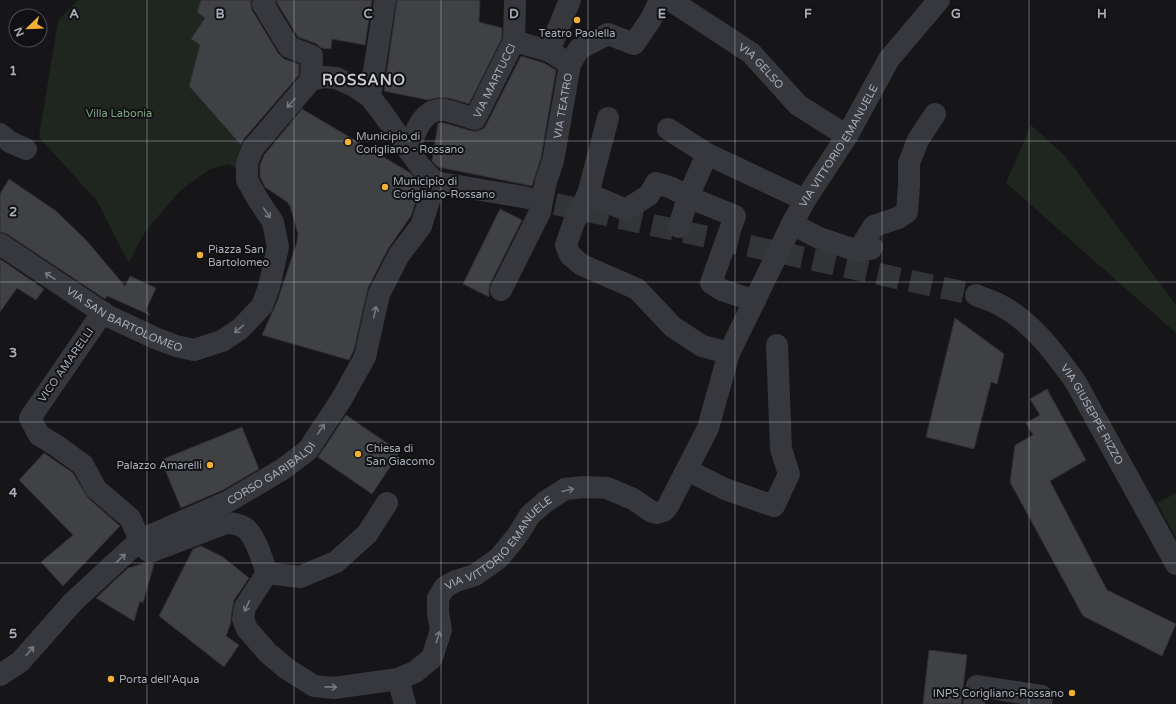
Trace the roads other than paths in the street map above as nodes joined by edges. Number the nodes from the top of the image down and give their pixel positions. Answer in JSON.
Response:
{"nodes":[{"id":1,"x":384,"y":0,"type":"edge"},
{"id":2,"x":515,"y":0,"type":"edge"},
{"id":3,"x":570,"y":0,"type":"edge"},
{"id":4,"x":660,"y":0,"type":"edge"},
{"id":5,"x":670,"y":0,"type":"edge"},
{"id":6,"x":939,"y":0,"type":"edge"},
{"id":7,"x":264,"y":2,"type":"edge"},
{"id":8,"x":514,"y":41,"type":"junction"},
{"id":9,"x":549,"y":52,"type":"junction"},
{"id":10,"x":570,"y":64,"type":"junction"},
{"id":11,"x":312,"y":80,"type":"junction"},
{"id":12,"x":370,"y":97,"type":"junction"},
{"id":13,"x":935,"y":114,"type":"dead end"},
{"id":14,"x":608,"y":118,"type":"dead end"},
{"id":15,"x":668,"y":129,"type":"dead end"},
{"id":16,"x":847,"y":136,"type":"junction"},
{"id":17,"x":409,"y":151,"type":"junction"},
{"id":18,"x":706,"y":154,"type":"junction"},
{"id":19,"x":435,"y":182,"type":"junction"},
{"id":20,"x":588,"y":194,"type":"junction"},
{"id":21,"x":523,"y":197,"type":"tunnel mouth"},
{"id":22,"x":688,"y":197,"type":"junction"},
{"id":23,"x":805,"y":200,"type":"junction"},
{"id":24,"x":792,"y":224,"type":"junction"},
{"id":25,"x":900,"y":225,"type":"dead end"},
{"id":26,"x":679,"y":227,"type":"dead end"},
{"id":27,"x":0,"y":244,"type":"edge"},
{"id":28,"x":858,"y":252,"type":"junction"},
{"id":29,"x":501,"y":290,"type":"dead end"},
{"id":30,"x":976,"y":295,"type":"tunnel mouth"},
{"id":31,"x":755,"y":301,"type":"junction"},
{"id":32,"x":103,"y":312,"type":"junction"},
{"id":33,"x":777,"y":345,"type":"dead end"},
{"id":34,"x":729,"y":353,"type":"junction"},
{"id":35,"x":687,"y":470,"type":"junction"},
{"id":36,"x":387,"y":503,"type":"dead end"},
{"id":37,"x":140,"y":540,"type":"junction"},
{"id":38,"x":1176,"y":564,"type":"edge"},
{"id":39,"x":267,"y":573,"type":"junction"},
{"id":40,"x":0,"y":674,"type":"edge"},
{"id":41,"x":398,"y":679,"type":"junction"},
{"id":42,"x":405,"y":704,"type":"edge"},
{"id":43,"x":974,"y":704,"type":"edge"},
{"id":44,"x":1041,"y":704,"type":"edge"}],
"edges":[{"from":1,"to":12,"type":"street"},
{"from":2,"to":8,"type":"street","name":"VIA MARTUCCI"},
{"from":3,"to":9,"type":"street"},
{"from":4,"to":10,"type":"street"},
{"from":5,"to":16,"type":"street","name":"VIA GELSO"},
{"from":6,"to":16,"type":"street","name":"VIA VITTORIO EMANUELE"},
{"from":7,"to":11,"type":"street"},
{"from":8,"to":9,"type":"street","name":"VIA TEATRO"},
{"from":8,"to":17,"type":"street","name":"VIA MARTUCCI"},
{"from":9,"to":10,"type":"street","name":"VIA TEATRO"},
{"from":10,"to":29,"type":"street","name":"VIA TEATRO"},
{"from":11,"to":12,"type":"street"},
{"from":11,"to":32,"type":"street","name":"VIA SAN BARTOLOMEO","one_way":true},
{"from":12,"to":17,"type":"street"},
{"from":13,"to":28,"type":"street"},
{"from":14,"to":20,"type":"street"},
{"from":15,"to":18,"type":"street"},
{"from":16,"to":23,"type":"street","name":"VIA VITTORIO EMANUELE"},
{"from":17,"to":19,"type":"street"},
{"from":18,"to":22,"type":"street"},
{"from":18,"to":23,"type":"street"},
{"from":19,"to":21,"type":"street"},
{"from":37,"to":19,"type":"street","name":"CORSO GARIBALDI","one_way":true},
{"from":20,"to":22,"type":"street"},
{"from":20,"to":34,"type":"street"},
{"from":22,"to":26,"type":"street"},
{"from":22,"to":31,"type":"street"},
{"from":23,"to":24,"type":"street","name":"VIA VITTORIO EMANUELE"},
{"from":24,"to":28,"type":"street"},
{"from":24,"to":31,"type":"street","name":"VIA VITTORIO EMANUELE"},
{"from":25,"to":28,"type":"street"},
{"from":32,"to":27,"type":"street","name":"VIA SAN BARTOLOMEO","one_way":true},
{"from":30,"to":38,"type":"street","name":"VIA GIUSEPPE RIZZO"},
{"from":31,"to":34,"type":"street","name":"VIA VITTORIO EMANUELE"},
{"from":32,"to":37,"type":"street","name":"VICO AMARELLI"},
{"from":33,"to":35,"type":"street"},
{"from":34,"to":35,"type":"street","name":"VIA VITTORIO EMANUELE"},
{"from":41,"to":35,"type":"street","name":"VIA VITTORIO EMANUELE","one_way":true},
{"from":36,"to":39,"type":"street"},
{"from":37,"to":39,"type":"street"},
{"from":40,"to":37,"type":"street","name":"CORSO GARIBALDI","one_way":true},
{"from":39,"to":41,"type":"street","name":"VIA VITTORIO EMANUELE","one_way":true},
{"from":41,"to":42,"type":"street"},
{"from":43,"to":44,"type":"street"}]}
